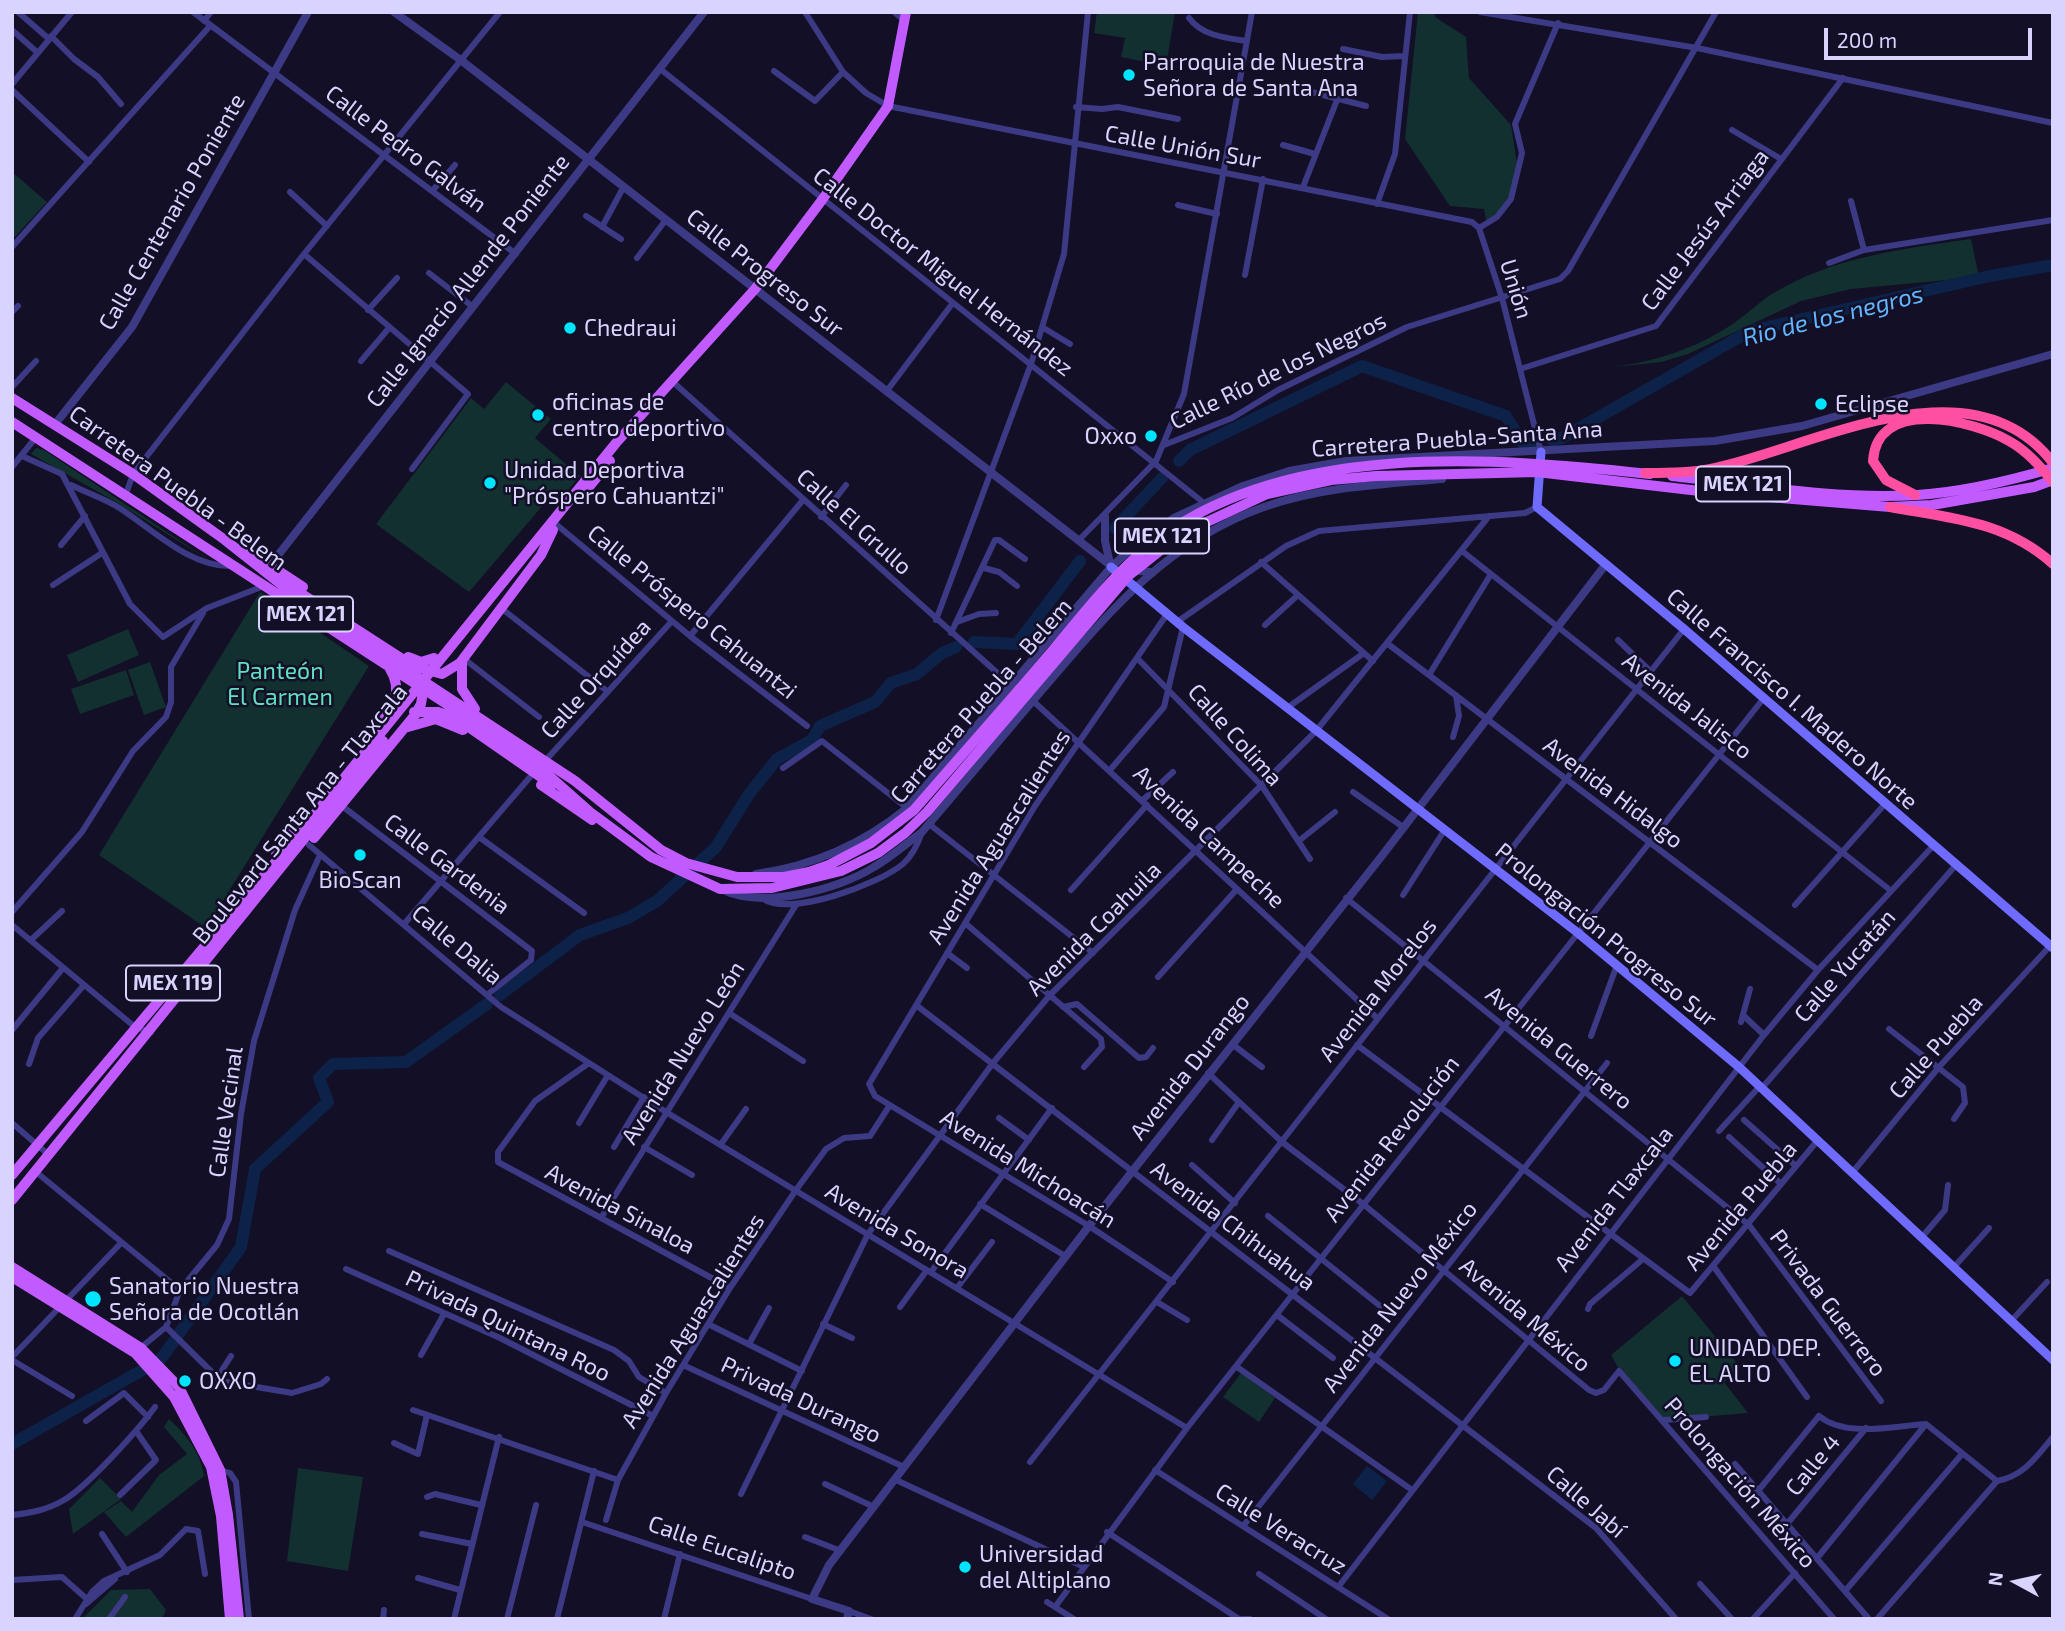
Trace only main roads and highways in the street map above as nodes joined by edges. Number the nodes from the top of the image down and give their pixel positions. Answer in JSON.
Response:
{"nodes":[{"id":1,"x":905,"y":16,"type":"edge"},
{"id":2,"x":12,"y":398,"type":"edge"},
{"id":3,"x":12,"y":422,"type":"edge"},
{"id":4,"x":630,"y":432,"type":"junction"},
{"id":5,"x":1541,"y":452,"type":"road end"},
{"id":6,"x":111,"y":459,"type":"junction"},
{"id":7,"x":2051,"y":462,"type":"edge"},
{"id":8,"x":1571,"y":470,"type":"junction"},
{"id":9,"x":1645,"y":473,"type":"junction"},
{"id":10,"x":98,"y":475,"type":"junction"},
{"id":11,"x":2053,"y":481,"type":"edge"},
{"id":12,"x":146,"y":483,"type":"junction"},
{"id":13,"x":1915,"y":495,"type":"junction"},
{"id":14,"x":130,"y":496,"type":"junction"},
{"id":15,"x":1890,"y":507,"type":"junction"},
{"id":16,"x":555,"y":527,"type":"junction"},
{"id":17,"x":190,"y":536,"type":"junction"},
{"id":18,"x":529,"y":550,"type":"junction"},
{"id":19,"x":2053,"y":564,"type":"edge"},
{"id":20,"x":1111,"y":567,"type":"road end"},
{"id":21,"x":267,"y":569,"type":"junction"},
{"id":22,"x":456,"y":646,"type":"junction"},
{"id":23,"x":442,"y":648,"type":"junction"},
{"id":24,"x":434,"y":659,"type":"junction"},
{"id":25,"x":414,"y":660,"type":"junction"},
{"id":26,"x":462,"y":661,"type":"junction"},
{"id":27,"x":390,"y":668,"type":"junction"},
{"id":28,"x":426,"y":679,"type":"junction"},
{"id":29,"x":418,"y":711,"type":"junction"},
{"id":30,"x":485,"y":720,"type":"junction"},
{"id":31,"x":393,"y":724,"type":"junction"},
{"id":32,"x":567,"y":792,"type":"junction"},
{"id":33,"x":622,"y":820,"type":"junction"},
{"id":34,"x":622,"y":837,"type":"junction"},
{"id":35,"x":674,"y":863,"type":"junction"},
{"id":36,"x":272,"y":872,"type":"junction"},
{"id":37,"x":2051,"y":947,"type":"edge"},
{"id":38,"x":77,"y":1096,"type":"junction"},
{"id":39,"x":90,"y":1107,"type":"junction"},
{"id":40,"x":12,"y":1175,"type":"edge"},
{"id":41,"x":12,"y":1200,"type":"edge"},
{"id":42,"x":12,"y":1266,"type":"edge"},
{"id":43,"x":12,"y":1277,"type":"edge"},
{"id":44,"x":62,"y":1305,"type":"junction"},
{"id":45,"x":2053,"y":1360,"type":"edge"},
{"id":46,"x":159,"y":1373,"type":"junction"},
{"id":47,"x":230,"y":1619,"type":"edge"},
{"id":48,"x":239,"y":1619,"type":"edge"}],
"edges":[{"from":1,"to":4,"type":"main road"},
{"from":2,"to":6,"type":"main road","name":"Carretera Puebla - Belem","number":"MEX 121"},
{"from":3,"to":10,"type":"main road","name":"Carretera Puebla - Belem","number":"MEX 121"},
{"from":4,"to":16,"type":"main road"},
{"from":4,"to":18,"type":"main road"},
{"from":5,"to":37,"type":"main road","name":"Calle Francisco I. Madero Norte"},
{"from":6,"to":10,"type":"main road"},
{"from":6,"to":12,"type":"main road","name":"Carretera Puebla - Belem","number":"MEX 121"},
{"from":7,"to":9,"type":"highway"},
{"from":7,"to":13,"type":"main road","name":"Carretera Puebla - Belem","number":"MEX 121"},
{"from":8,"to":9,"type":"main road","name":"Carretera Puebla - Belem","number":"MEX 121"},
{"from":8,"to":15,"type":"main road","name":"Carretera Puebla - Belem","number":"MEX 121"},
{"from":8,"to":35,"type":"main road","name":"Carretera Puebla - Belem","number":"MEX 121"},
{"from":8,"to":35,"type":"main road","name":"Carretera Puebla - Belem","number":"MEX 121"},
{"from":9,"to":13,"type":"main road","name":"Carretera Puebla - Belem","number":"MEX 121"},
{"from":10,"to":14,"type":"main road","name":"Carretera Puebla - Belem","number":"MEX 121"},
{"from":11,"to":13,"type":"highway"},
{"from":11,"to":15,"type":"main road","name":"Carretera Puebla - Belem","number":"MEX 121"},
{"from":12,"to":14,"type":"main road"},
{"from":12,"to":21,"type":"main road","name":"Carretera Puebla - Belem","number":"MEX 121"},
{"from":14,"to":17,"type":"main road","name":"Carretera Puebla - Belem","number":"MEX 121"},
{"from":15,"to":19,"type":"highway"},
{"from":16,"to":22,"type":"main road"},
{"from":16,"to":26,"type":"main road"},
{"from":17,"to":21,"type":"main road"},
{"from":17,"to":27,"type":"main road","name":"Carretera Puebla - Belem","number":"MEX 121"},
{"from":18,"to":22,"type":"main road"},
{"from":18,"to":23,"type":"main road"},
{"from":20,"to":45,"type":"main road","name":"Prolongación Progreso Sur"},
{"from":21,"to":25,"type":"main road"},
{"from":21,"to":28,"type":"main road"},
{"from":22,"to":31,"type":"main road","name":"Boulevard Santa Ana - Tlaxcala"},
{"from":23,"to":24,"type":"main road"},
{"from":23,"to":26,"type":"main road"},
{"from":24,"to":25,"type":"main road"},
{"from":24,"to":28,"type":"main road"},
{"from":25,"to":28,"type":"main road"},
{"from":26,"to":28,"type":"main road"},
{"from":26,"to":30,"type":"main road"},
{"from":27,"to":28,"type":"main road","name":"Carretera Puebla - Belem","number":"MEX 121"},
{"from":27,"to":31,"type":"main road"},
{"from":28,"to":29,"type":"main road"},
{"from":28,"to":30,"type":"main road","name":"Carretera Puebla - Belem","number":"MEX 121"},
{"from":28,"to":32,"type":"main road","name":"Carretera Puebla - Belem","number":"MEX 121"},
{"from":29,"to":31,"type":"main road"},
{"from":29,"to":31,"type":"main road"},
{"from":29,"to":32,"type":"main road"},
{"from":30,"to":33,"type":"main road","name":"Carretera Puebla - Belem","number":"MEX 121"},
{"from":31,"to":34,"type":"main road"},
{"from":31,"to":36,"type":"main road","name":"Boulevard Santa Ana - Tlaxcala"},
{"from":31,"to":36,"type":"main road"},
{"from":31,"to":36,"type":"main road"},
{"from":32,"to":33,"type":"main road"},
{"from":32,"to":34,"type":"main road","name":"Carretera Puebla - Belem","number":"MEX 121"},
{"from":33,"to":35,"type":"main road","name":"Carretera Puebla - Belem","number":"MEX 121"},
{"from":34,"to":35,"type":"main road","name":"Carretera Puebla - Belem","number":"MEX 121"},
{"from":36,"to":38,"type":"main road","name":"Boulevard Santa Ana - Tlaxcala","number":"MEX 119"},
{"from":36,"to":39,"type":"main road","name":"Boulevard Santa Ana - Tlaxcala","number":"MEX 119"},
{"from":38,"to":39,"type":"main road"},
{"from":38,"to":40,"type":"main road","name":"Boulevard Santa Ana - Tlaxcala","number":"MEX 119"},
{"from":39,"to":41,"type":"main road","name":"Boulevard Santa Ana - Tlaxcala","number":"MEX 119"},
{"from":42,"to":44,"type":"main road"},
{"from":43,"to":44,"type":"main road"},
{"from":44,"to":46,"type":"main road"},
{"from":46,"to":47,"type":"main road"},
{"from":46,"to":48,"type":"main road"}]}
